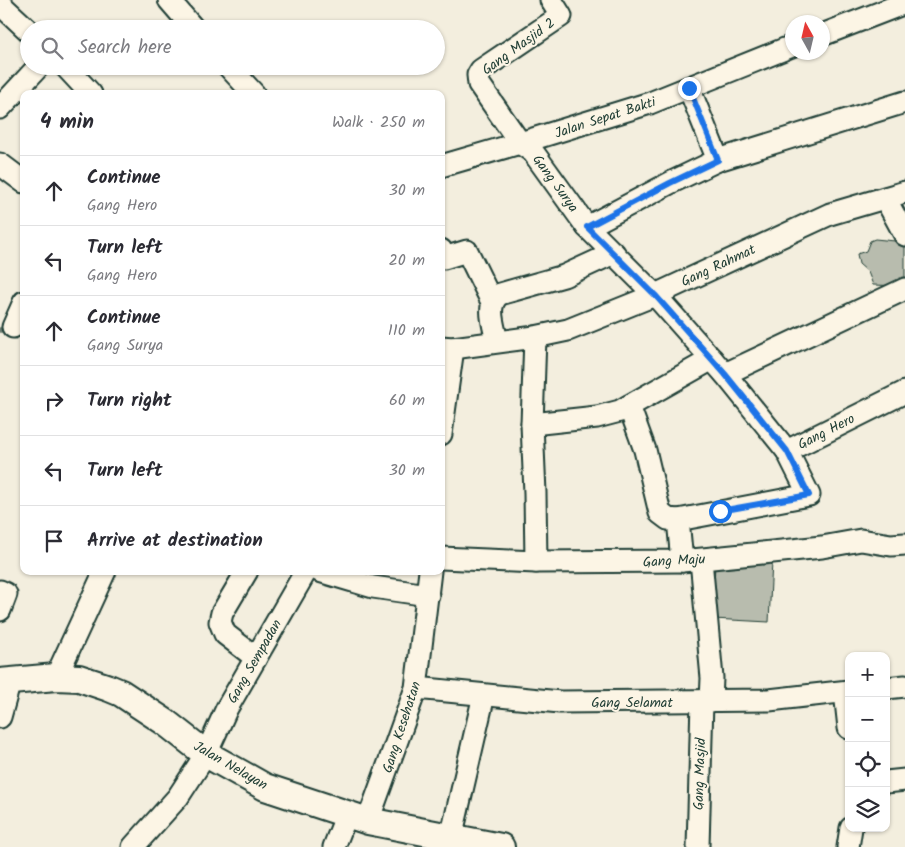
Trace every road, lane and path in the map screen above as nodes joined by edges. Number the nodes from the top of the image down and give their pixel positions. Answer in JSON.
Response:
{"nodes":[{"id":1,"x":169,"y":0,"type":"edge"},
{"id":2,"x":551,"y":0,"type":"edge"},
{"id":3,"x":903,"y":0,"type":"edge"},
{"id":4,"x":0,"y":4,"type":"edge"},
{"id":5,"x":905,"y":4,"type":"edge"},
{"id":6,"x":186,"y":20,"type":"edge"},
{"id":7,"x":20,"y":23,"type":"edge"},
{"id":8,"x":830,"y":32,"type":"edge"},
{"id":9,"x":785,"y":49,"type":"edge"},
{"id":10,"x":31,"y":75,"type":"edge"},
{"id":11,"x":73,"y":75,"type":"edge"},
{"id":12,"x":236,"y":75,"type":"edge"},
{"id":13,"x":689,"y":88,"type":"junction"},
{"id":14,"x":87,"y":90,"type":"edge"},
{"id":15,"x":250,"y":90,"type":"edge"},
{"id":16,"x":905,"y":102,"type":"edge"},
{"id":17,"x":0,"y":108,"type":"edge"},
{"id":18,"x":520,"y":143,"type":"junction"},
{"id":19,"x":718,"y":160,"type":"junction"},
{"id":20,"x":0,"y":164,"type":"edge"},
{"id":21,"x":445,"y":165,"type":"edge"},
{"id":22,"x":20,"y":179,"type":"edge"},
{"id":23,"x":905,"y":192,"type":"edge"},
{"id":24,"x":885,"y":198,"type":"junction"},
{"id":25,"x":587,"y":227,"type":"junction"},
{"id":26,"x":905,"y":235,"type":"edge"},
{"id":27,"x":614,"y":253,"type":"junction"},
{"id":28,"x":445,"y":258,"type":"edge"},
{"id":29,"x":905,"y":289,"type":"edge"},
{"id":30,"x":655,"y":295,"type":"junction"},
{"id":31,"x":492,"y":302,"type":"junction"},
{"id":32,"x":20,"y":310,"type":"edge"},
{"id":33,"x":12,"y":327,"type":"edge"},
{"id":34,"x":535,"y":337,"type":"junction"},
{"id":35,"x":497,"y":341,"type":"junction"},
{"id":36,"x":447,"y":348,"type":"edge"},
{"id":37,"x":719,"y":367,"type":"junction"},
{"id":38,"x":445,"y":377,"type":"edge"},
{"id":39,"x":905,"y":392,"type":"edge"},
{"id":40,"x":629,"y":406,"type":"junction"},
{"id":41,"x":532,"y":424,"type":"junction"},
{"id":42,"x":787,"y":451,"type":"junction"},
{"id":43,"x":678,"y":520,"type":"junction"},
{"id":44,"x":905,"y":544,"type":"edge"},
{"id":45,"x":445,"y":558,"type":"edge"},
{"id":46,"x":692,"y":560,"type":"junction"},
{"id":47,"x":536,"y":562,"type":"junction"},
{"id":48,"x":103,"y":575,"type":"edge"},
{"id":49,"x":246,"y":575,"type":"edge"},
{"id":50,"x":304,"y":575,"type":"edge"},
{"id":51,"x":332,"y":575,"type":"edge"},
{"id":52,"x":430,"y":575,"type":"edge"},
{"id":53,"x":0,"y":591,"type":"edge"},
{"id":54,"x":428,"y":595,"type":"junction"},
{"id":55,"x":0,"y":610,"type":"edge"},
{"id":56,"x":256,"y":658,"type":"junction"},
{"id":57,"x":56,"y":677,"type":"junction"},
{"id":58,"x":5,"y":682,"type":"edge"},
{"id":59,"x":905,"y":686,"type":"edge"},
{"id":60,"x":416,"y":688,"type":"junction"},
{"id":61,"x":890,"y":688,"type":"edge"},
{"id":62,"x":845,"y":691,"type":"edge"},
{"id":63,"x":484,"y":695,"type":"junction"},
{"id":64,"x":706,"y":701,"type":"junction"},
{"id":65,"x":0,"y":717,"type":"edge"},
{"id":66,"x":206,"y":754,"type":"junction"},
{"id":67,"x":905,"y":780,"type":"edge"},
{"id":68,"x":890,"y":782,"type":"edge"},
{"id":69,"x":358,"y":818,"type":"junction"},
{"id":70,"x":850,"y":832,"type":"edge"},
{"id":71,"x":451,"y":838,"type":"junction"},
{"id":72,"x":133,"y":847,"type":"edge"},
{"id":73,"x":334,"y":847,"type":"edge"},
{"id":74,"x":501,"y":847,"type":"edge"},
{"id":75,"x":698,"y":847,"type":"edge"},
{"id":76,"x":848,"y":847,"type":"edge"}],
"edges":[{"from":1,"to":6,"type":"street"},
{"from":2,"to":18,"type":"street","name":"Gang Masjid 2"},
{"from":3,"to":5,"type":"street"},
{"from":4,"to":7,"type":"street"},
{"from":5,"to":8,"type":"street"},
{"from":9,"to":13,"type":"street","name":"Jalan Sepat Bakti"},
{"from":10,"to":17,"type":"street"},
{"from":11,"to":14,"type":"street"},
{"from":12,"to":15,"type":"street"},
{"from":13,"to":18,"type":"street","name":"Jalan Sepat Bakti"},
{"from":13,"to":19,"type":"street"},
{"from":16,"to":19,"type":"street"},
{"from":18,"to":21,"type":"street","name":"Jalan Sepat Bakti"},
{"from":18,"to":25,"type":"street","name":"Gang Surya"},
{"from":19,"to":25,"type":"street"},
{"from":20,"to":22,"type":"street"},
{"from":23,"to":24,"type":"street","name":"Gang Rahmat"},
{"from":24,"to":26,"type":"street"},
{"from":24,"to":30,"type":"street","name":"Gang Rahmat"},
{"from":25,"to":27,"type":"street","name":"Gang Surya"},
{"from":27,"to":30,"type":"street","name":"Gang Surya"},
{"from":27,"to":31,"type":"street"},
{"from":28,"to":31,"type":"street"},
{"from":29,"to":37,"type":"street"},
{"from":30,"to":34,"type":"street","name":"Gang Rahmat"},
{"from":30,"to":37,"type":"street","name":"Gang Surya"},
{"from":31,"to":35,"type":"street"},
{"from":32,"to":33,"type":"street"},
{"from":34,"to":35,"type":"street","name":"Gang Rahmat"},
{"from":34,"to":41,"type":"street"},
{"from":35,"to":36,"type":"street","name":"Gang Rahmat"},
{"from":36,"to":38,"type":"street"},
{"from":37,"to":40,"type":"street"},
{"from":37,"to":42,"type":"street","name":"Gang Surya"},
{"from":39,"to":42,"type":"street","name":"Gang Hero"},
{"from":40,"to":41,"type":"street"},
{"from":40,"to":43,"type":"street"},
{"from":41,"to":47,"type":"street"},
{"from":42,"to":43,"type":"street","name":"Gang Hero"},
{"from":43,"to":46,"type":"street"},
{"from":44,"to":46,"type":"street","name":"Gang Maju"},
{"from":45,"to":47,"type":"street","name":"Gang Maju"},
{"from":46,"to":47,"type":"street","name":"Gang Maju"},
{"from":46,"to":64,"type":"street","name":"Gang Masjid"},
{"from":48,"to":57,"type":"street"},
{"from":49,"to":56,"type":"street"},
{"from":50,"to":56,"type":"street","name":"Gang Sempadan"},
{"from":51,"to":54,"type":"street"},
{"from":52,"to":54,"type":"street","name":"Gang Kesehatan"},
{"from":53,"to":55,"type":"street"},
{"from":54,"to":60,"type":"street","name":"Gang Kesehatan"},
{"from":56,"to":66,"type":"street","name":"Gang Sempadan"},
{"from":57,"to":58,"type":"main road","name":"Jalan Nelayan"},
{"from":57,"to":66,"type":"main road","name":"Jalan Nelayan"},
{"from":58,"to":65,"type":"street"},
{"from":59,"to":61,"type":"street"},
{"from":60,"to":63,"type":"street","name":"Gang Selamat"},
{"from":60,"to":69,"type":"street","name":"Gang Kesehatan"},
{"from":62,"to":64,"type":"street","name":"Gang Selamat"},
{"from":63,"to":64,"type":"street","name":"Gang Selamat"},
{"from":63,"to":71,"type":"street"},
{"from":64,"to":75,"type":"street","name":"Gang Masjid"},
{"from":66,"to":69,"type":"main road","name":"Jalan Nelayan"},
{"from":66,"to":72,"type":"street","name":"Gang Sempadan"},
{"from":67,"to":68,"type":"street"},
{"from":69,"to":71,"type":"main road","name":"Jalan Nelayan"},
{"from":69,"to":73,"type":"street","name":"Gang Kesehatan"},
{"from":70,"to":76,"type":"street"},
{"from":71,"to":74,"type":"main road","name":"Jalan Nelayan"}]}
